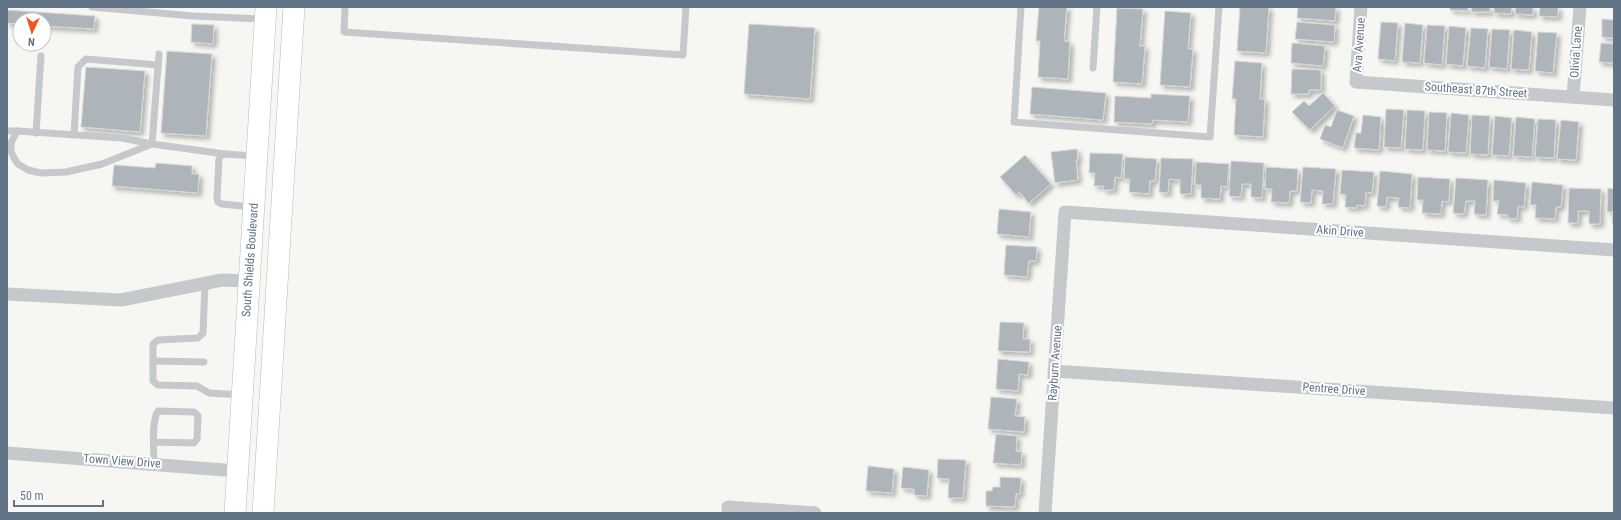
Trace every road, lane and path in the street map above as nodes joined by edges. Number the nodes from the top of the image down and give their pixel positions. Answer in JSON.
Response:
{"nodes":[{"id":1,"x":92,"y":7,"type":"edge"},
{"id":2,"x":294,"y":7,"type":"edge"},
{"id":3,"x":345,"y":7,"type":"edge"},
{"id":4,"x":686,"y":7,"type":"edge"},
{"id":5,"x":1021,"y":7,"type":"edge"},
{"id":6,"x":1097,"y":7,"type":"edge"},
{"id":7,"x":1220,"y":7,"type":"edge"},
{"id":8,"x":1361,"y":7,"type":"edge"},
{"id":9,"x":1580,"y":7,"type":"edge"},
{"id":10,"x":265,"y":13,"type":"edge"},
{"id":11,"x":159,"y":54,"type":"dead end"},
{"id":12,"x":41,"y":56,"type":"dead end"},
{"id":13,"x":158,"y":65,"type":"junction"},
{"id":14,"x":1093,"y":68,"type":"dead end"},
{"id":15,"x":1356,"y":82,"type":"joint"},
{"id":16,"x":1614,"y":94,"type":"edge"},
{"id":17,"x":1573,"y":97,"type":"junction"},
{"id":18,"x":1596,"y":99,"type":"junction"},
{"id":19,"x":1614,"y":100,"type":"edge"},
{"id":20,"x":7,"y":131,"type":"edge"},
{"id":21,"x":17,"y":131,"type":"junction"},
{"id":22,"x":36,"y":132,"type":"junction"},
{"id":23,"x":74,"y":135,"type":"junction"},
{"id":24,"x":152,"y":144,"type":"junction"},
{"id":25,"x":225,"y":154,"type":"junction"},
{"id":26,"x":257,"y":156,"type":"junction"},
{"id":27,"x":254,"y":207,"type":"junction"},
{"id":28,"x":1065,"y":212,"type":"joint"},
{"id":29,"x":1614,"y":250,"type":"edge"},
{"id":30,"x":249,"y":281,"type":"junction"},
{"id":31,"x":205,"y":284,"type":"junction"},
{"id":32,"x":7,"y":294,"type":"edge"},
{"id":33,"x":153,"y":361,"type":"junction"},
{"id":34,"x":204,"y":362,"type":"dead end"},
{"id":35,"x":1054,"y":371,"type":"junction"},
{"id":36,"x":242,"y":395,"type":"junction"},
{"id":37,"x":1614,"y":408,"type":"edge"},
{"id":38,"x":240,"y":416,"type":"junction"},
{"id":39,"x":269,"y":418,"type":"junction"},
{"id":40,"x":154,"y":442,"type":"junction"},
{"id":41,"x":7,"y":453,"type":"edge"},
{"id":42,"x":154,"y":464,"type":"junction"},
{"id":43,"x":237,"y":471,"type":"junction"},
{"id":44,"x":728,"y":510,"type":"edge"},
{"id":45,"x":234,"y":513,"type":"edge"},
{"id":46,"x":263,"y":513,"type":"edge"},
{"id":47,"x":815,"y":513,"type":"edge"},
{"id":48,"x":1045,"y":513,"type":"edge"}],
"edges":[{"from":1,"to":10,"type":"lane"},
{"from":2,"to":39,"type":"main road"},
{"from":3,"to":4,"type":"lane"},
{"from":5,"to":7,"type":"lane"},
{"from":6,"to":14,"type":"lane"},
{"from":8,"to":15,"type":"street","name":"Ava Avenue"},
{"from":9,"to":17,"type":"street","name":"Olivia Lane"},
{"from":10,"to":26,"type":"main road","name":"South Shields Boulevard"},
{"from":11,"to":13,"type":"lane"},
{"from":12,"to":22,"type":"lane"},
{"from":13,"to":23,"type":"lane"},
{"from":13,"to":24,"type":"lane"},
{"from":15,"to":17,"type":"street","name":"Southeast 87th Street"},
{"from":16,"to":18,"type":"street","name":"Southeast 87th Street"},
{"from":17,"to":18,"type":"street","name":"Southeast 87th Street"},
{"from":18,"to":19,"type":"street","name":"Southeast 87th Street"},
{"from":20,"to":21,"type":"lane"},
{"from":21,"to":22,"type":"lane"},
{"from":21,"to":24,"type":"lane"},
{"from":22,"to":23,"type":"lane"},
{"from":23,"to":24,"type":"lane"},
{"from":24,"to":25,"type":"lane"},
{"from":25,"to":26,"type":"lane"},
{"from":25,"to":27,"type":"lane"},
{"from":26,"to":27,"type":"main road","name":"South Shields Boulevard"},
{"from":27,"to":30,"type":"main road","name":"South Shields Boulevard"},
{"from":28,"to":29,"type":"street","name":"Akin Drive"},
{"from":28,"to":35,"type":"street","name":"Rayburn Avenue"},
{"from":30,"to":31,"type":"street"},
{"from":30,"to":36,"type":"main road","name":"South Shields Boulevard"},
{"from":31,"to":32,"type":"street"},
{"from":31,"to":33,"type":"lane"},
{"from":33,"to":34,"type":"lane"},
{"from":33,"to":36,"type":"lane"},
{"from":35,"to":37,"type":"street","name":"Pentree Drive"},
{"from":35,"to":48,"type":"street","name":"Rayburn Avenue"},
{"from":36,"to":38,"type":"main road","name":"South Shields Boulevard"},
{"from":38,"to":39,"type":"main road"},
{"from":38,"to":43,"type":"main road","name":"South Shields Boulevard"},
{"from":39,"to":46,"type":"main road"},
{"from":40,"to":40,"type":"lane"},
{"from":40,"to":42,"type":"lane"},
{"from":41,"to":42,"type":"street","name":"Town View Drive"},
{"from":42,"to":43,"type":"street","name":"Town View Drive"},
{"from":43,"to":45,"type":"main road","name":"South Shields Boulevard"},
{"from":44,"to":47,"type":"street"}]}
